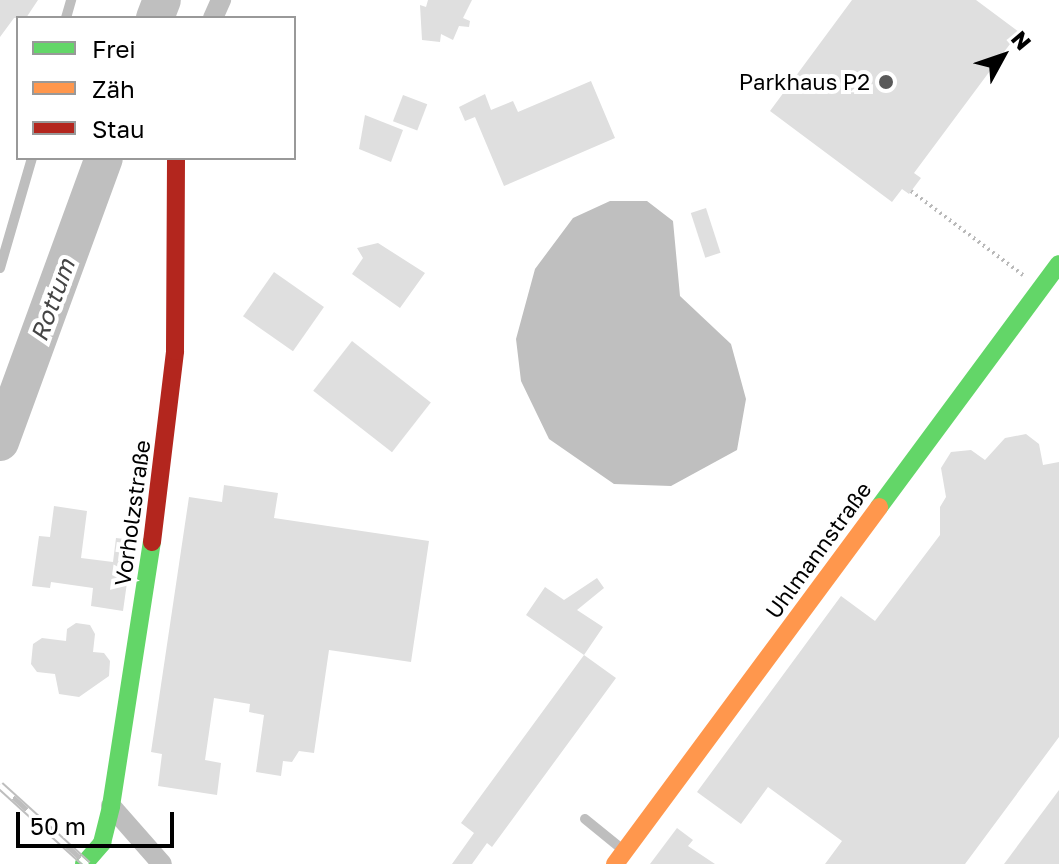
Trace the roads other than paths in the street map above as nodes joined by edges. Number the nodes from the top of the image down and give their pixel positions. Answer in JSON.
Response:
{"nodes":[{"id":1,"x":31,"y":160,"type":"edge"},
{"id":2,"x":176,"y":160,"type":"edge"},
{"id":3,"x":1059,"y":264,"type":"edge"},
{"id":4,"x":0,"y":268,"type":"edge"},
{"id":5,"x":111,"y":806,"type":"junction"},
{"id":6,"x":585,"y":819,"type":"dead end"},
{"id":7,"x":620,"y":857,"type":"edge"},
{"id":8,"x":84,"y":864,"type":"edge"},
{"id":9,"x":162,"y":864,"type":"edge"}],
"edges":[{"from":1,"to":4,"type":"lane"},
{"from":2,"to":5,"type":"street","name":"Vorholzstraße"},
{"from":3,"to":7,"type":"street","name":"Uhlmannstraße"},
{"from":5,"to":8,"type":"street","name":"Vorholzstraße"},
{"from":5,"to":9,"type":"street"},
{"from":6,"to":7,"type":"lane"}]}
